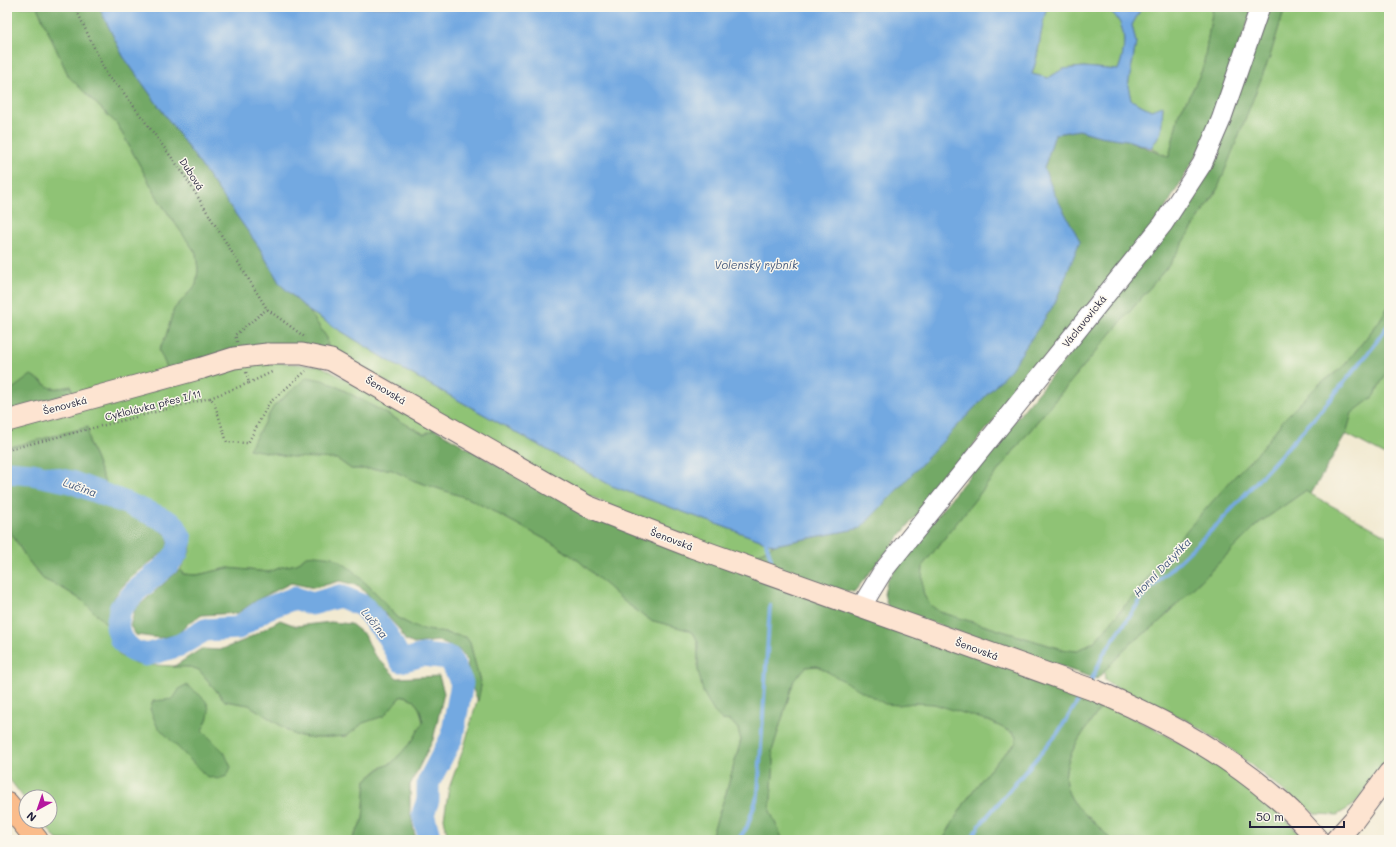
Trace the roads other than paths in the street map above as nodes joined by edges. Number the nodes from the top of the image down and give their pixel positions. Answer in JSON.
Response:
{"nodes":[{"id":1,"x":1260,"y":7,"type":"edge"},
{"id":2,"x":7,"y":421,"type":"edge"},
{"id":3,"x":861,"y":607,"type":"junction"},
{"id":4,"x":1389,"y":774,"type":"edge"},
{"id":5,"x":7,"y":802,"type":"edge"},
{"id":6,"x":37,"y":840,"type":"edge"},
{"id":7,"x":1318,"y":840,"type":"edge"},
{"id":8,"x":1336,"y":840,"type":"edge"}],
"edges":[{"from":1,"to":3,"type":"street","name":"Václavovická"},
{"from":2,"to":3,"type":"main road","name":"Šenovská","bridge":true},
{"from":3,"to":7,"type":"main road","name":"Šenovská"},
{"from":4,"to":8,"type":"main road"},
{"from":5,"to":6,"type":"highway"}]}
